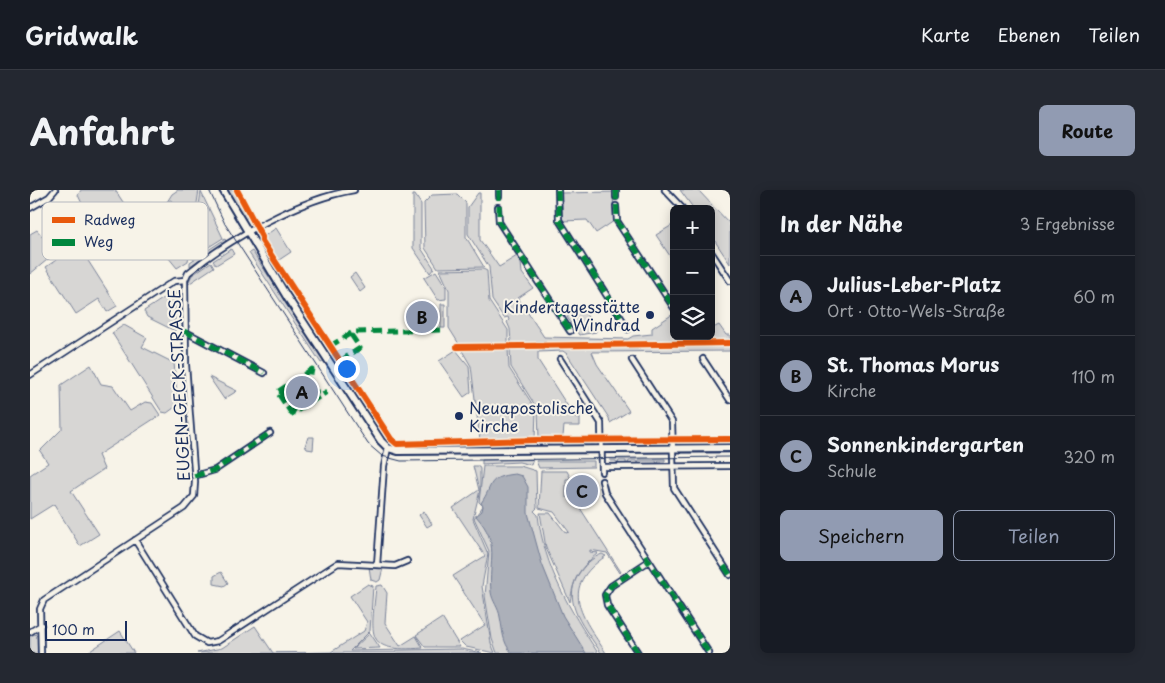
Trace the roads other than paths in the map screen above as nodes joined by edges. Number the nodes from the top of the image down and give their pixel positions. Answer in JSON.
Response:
{"nodes":[{"id":1,"x":55,"y":190,"type":"edge"},
{"id":2,"x":223,"y":190,"type":"edge"},
{"id":3,"x":354,"y":190,"type":"edge"},
{"id":4,"x":558,"y":190,"type":"edge"},
{"id":5,"x":616,"y":190,"type":"edge"},
{"id":6,"x":665,"y":190,"type":"edge"},
{"id":7,"x":616,"y":197,"type":"dead end"},
{"id":8,"x":680,"y":205,"type":"edge"},
{"id":9,"x":616,"y":206,"type":"dead end"},
{"id":10,"x":498,"y":207,"type":"dead end"},
{"id":11,"x":30,"y":208,"type":"edge"},
{"id":12,"x":248,"y":234,"type":"junction"},
{"id":13,"x":715,"y":258,"type":"edge"},
{"id":14,"x":185,"y":280,"type":"junction"},
{"id":15,"x":730,"y":281,"type":"edge"},
{"id":16,"x":670,"y":302,"type":"edge"},
{"id":17,"x":628,"y":329,"type":"dead end"},
{"id":18,"x":184,"y":331,"type":"junction"},
{"id":19,"x":570,"y":331,"type":"dead end"},
{"id":20,"x":702,"y":358,"type":"dead end"},
{"id":21,"x":560,"y":360,"type":"dead end"},
{"id":22,"x":632,"y":360,"type":"dead end"},
{"id":23,"x":264,"y":373,"type":"dead end"},
{"id":24,"x":30,"y":375,"type":"edge"},
{"id":25,"x":730,"y":400,"type":"edge"},
{"id":26,"x":270,"y":433,"type":"dead end"},
{"id":27,"x":388,"y":448,"type":"junction"},
{"id":28,"x":673,"y":448,"type":"junction"},
{"id":29,"x":730,"y":448,"type":"edge"},
{"id":30,"x":602,"y":449,"type":"junction"},
{"id":31,"x":730,"y":466,"type":"edge"},
{"id":32,"x":673,"y":467,"type":"junction"},
{"id":33,"x":194,"y":476,"type":"junction"},
{"id":34,"x":602,"y":481,"type":"dead end"},
{"id":35,"x":135,"y":540,"type":"junction"},
{"id":36,"x":407,"y":561,"type":"dead end"},
{"id":37,"x":649,"y":561,"type":"junction"},
{"id":38,"x":377,"y":565,"type":"junction"},
{"id":39,"x":730,"y":575,"type":"edge"},
{"id":40,"x":41,"y":625,"type":"junction"},
{"id":41,"x":30,"y":632,"type":"edge"},
{"id":42,"x":42,"y":653,"type":"edge"},
{"id":43,"x":638,"y":653,"type":"edge"},
{"id":44,"x":708,"y":653,"type":"edge"}],
"edges":[{"from":1,"to":11,"type":"street"},
{"from":2,"to":12,"type":"street"},
{"from":3,"to":12,"type":"street"},
{"from":4,"to":17,"type":"street"},
{"from":5,"to":7,"type":"street"},
{"from":6,"to":8,"type":"street"},
{"from":9,"to":16,"type":"street"},
{"from":10,"to":19,"type":"street"},
{"from":12,"to":14,"type":"street","name":"EUGEN-GECK-STRASSE"},
{"from":12,"to":27,"type":"street"},
{"from":13,"to":15,"type":"street"},
{"from":14,"to":18,"type":"street","name":"EUGEN-GECK-STRASSE"},
{"from":14,"to":24,"type":"street"},
{"from":18,"to":23,"type":"street"},
{"from":18,"to":33,"type":"street","name":"EUGEN-GECK-STRASSE"},
{"from":20,"to":25,"type":"street"},
{"from":21,"to":30,"type":"street"},
{"from":22,"to":28,"type":"street"},
{"from":26,"to":33,"type":"street"},
{"from":27,"to":30,"type":"street"},
{"from":27,"to":38,"type":"street"},
{"from":28,"to":29,"type":"street"},
{"from":28,"to":30,"type":"street"},
{"from":28,"to":32,"type":"street"},
{"from":30,"to":32,"type":"street"},
{"from":31,"to":32,"type":"street"},
{"from":32,"to":39,"type":"street"},
{"from":33,"to":35,"type":"street","name":"EUGEN-GECK-STRASSE"},
{"from":34,"to":37,"type":"street"},
{"from":35,"to":38,"type":"street"},
{"from":35,"to":40,"type":"street","name":"EUGEN-GECK-STRASSE"},
{"from":36,"to":38,"type":"street"},
{"from":37,"to":43,"type":"street"},
{"from":37,"to":44,"type":"street"},
{"from":40,"to":41,"type":"street"},
{"from":40,"to":42,"type":"street","name":"EUGEN-GECK-STRASSE"}]}
